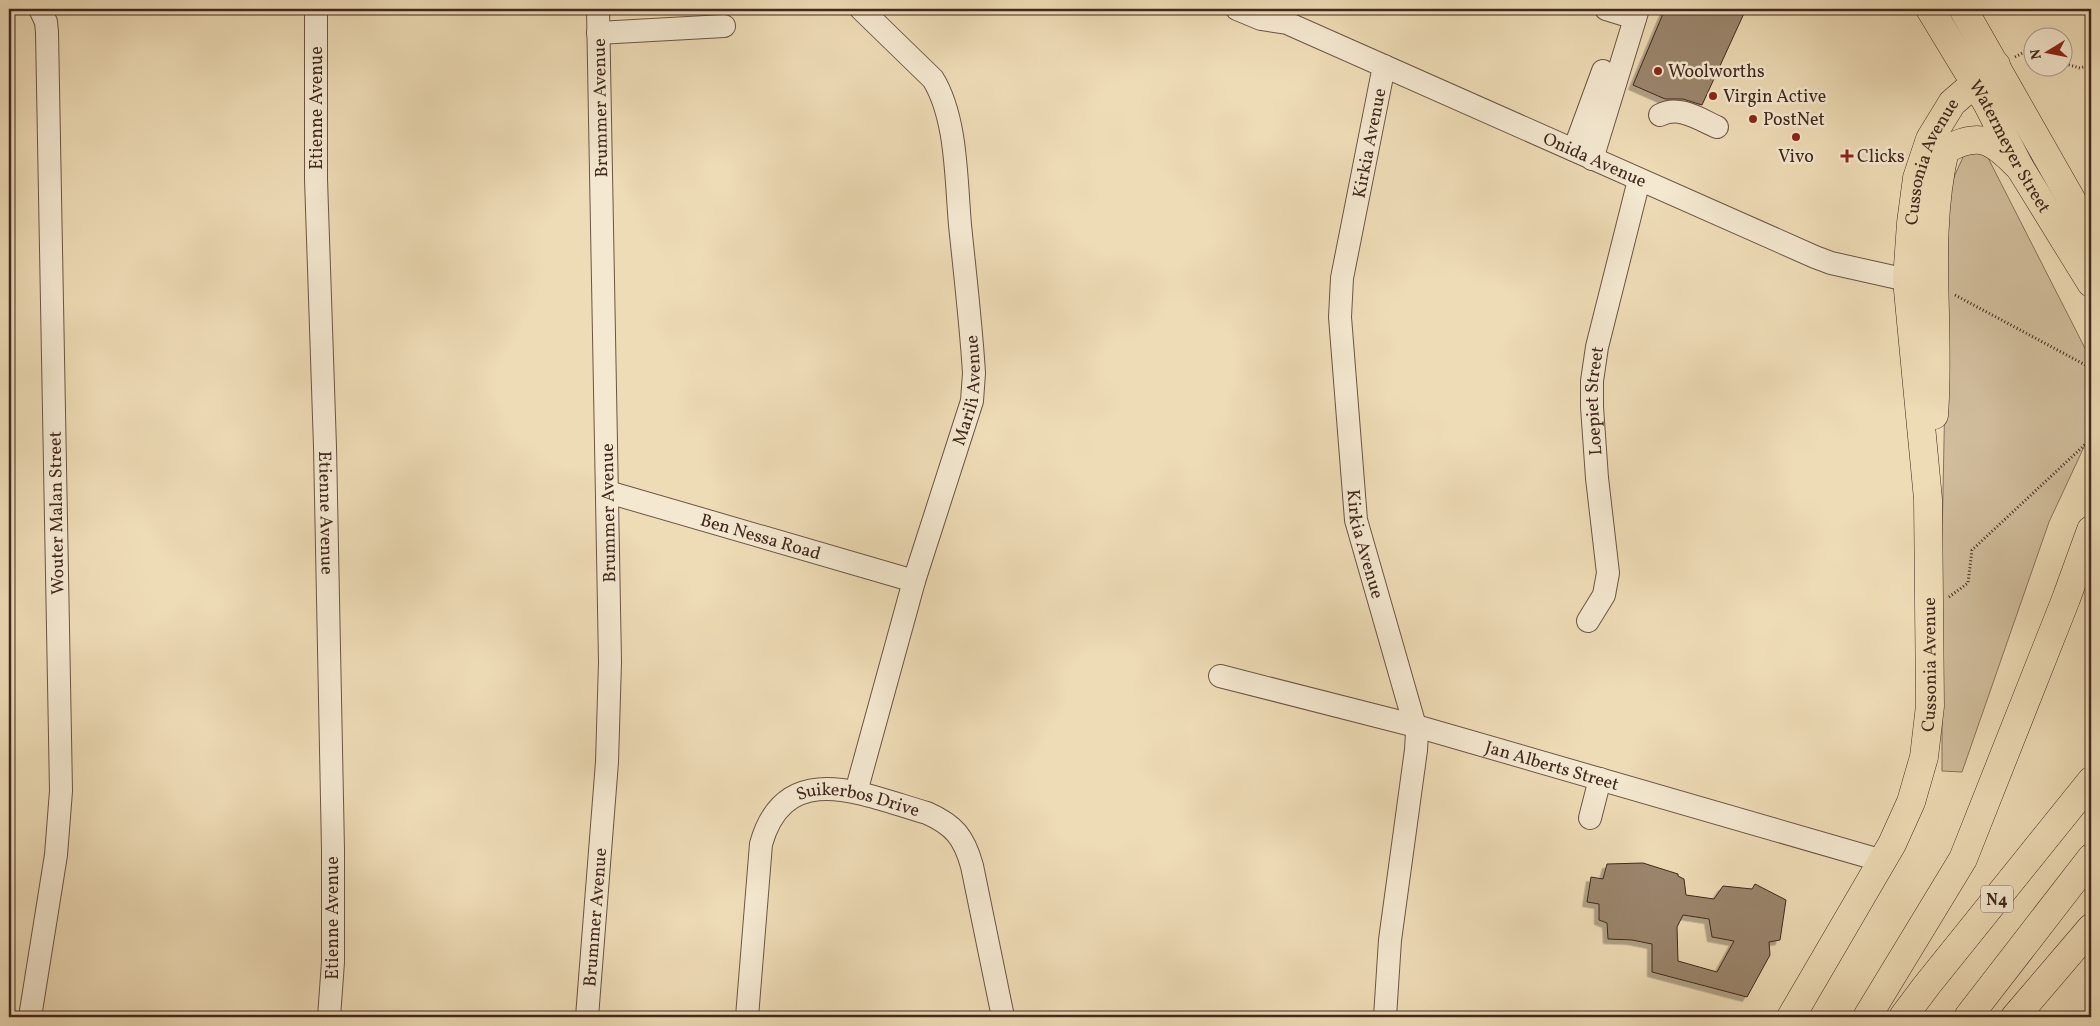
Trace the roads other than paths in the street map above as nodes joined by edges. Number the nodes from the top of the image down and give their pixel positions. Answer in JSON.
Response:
{"nodes":[{"id":1,"x":40,"y":9,"type":"edge"},
{"id":2,"x":316,"y":9,"type":"edge"},
{"id":3,"x":598,"y":9,"type":"edge"},
{"id":4,"x":861,"y":9,"type":"edge"},
{"id":5,"x":1237,"y":9,"type":"edge"},
{"id":6,"x":1266,"y":9,"type":"edge"},
{"id":7,"x":1930,"y":9,"type":"edge"},
{"id":8,"x":1963,"y":9,"type":"edge"},
{"id":9,"x":1625,"y":12,"type":"edge"},
{"id":10,"x":1287,"y":23,"type":"junction"},
{"id":11,"x":724,"y":26,"type":"dead end"},
{"id":12,"x":598,"y":33,"type":"junction"},
{"id":13,"x":1384,"y":66,"type":"junction"},
{"id":14,"x":2002,"y":75,"type":"junction"},
{"id":15,"x":1980,"y":92,"type":"junction"},
{"id":16,"x":1660,"y":115,"type":"dead end"},
{"id":17,"x":1717,"y":127,"type":"dead end"},
{"id":18,"x":1945,"y":150,"type":"junction"},
{"id":19,"x":1583,"y":154,"type":"junction"},
{"id":20,"x":2020,"y":168,"type":"junction"},
{"id":21,"x":1639,"y":180,"type":"junction"},
{"id":22,"x":2091,"y":234,"type":"edge"},
{"id":23,"x":1907,"y":280,"type":"junction"},
{"id":24,"x":2091,"y":283,"type":"edge"},
{"id":25,"x":608,"y":492,"type":"junction"},
{"id":26,"x":1928,"y":499,"type":"junction"},
{"id":27,"x":2091,"y":530,"type":"edge"},
{"id":28,"x":914,"y":581,"type":"junction"},
{"id":29,"x":1588,"y":621,"type":"dead end"},
{"id":30,"x":1220,"y":676,"type":"dead end"},
{"id":31,"x":1416,"y":726,"type":"junction"},
{"id":32,"x":1600,"y":779,"type":"junction"},
{"id":33,"x":2091,"y":781,"type":"edge"},
{"id":34,"x":856,"y":792,"type":"junction"},
{"id":35,"x":1590,"y":818,"type":"dead end"},
{"id":36,"x":2091,"y":858,"type":"edge"},
{"id":37,"x":1883,"y":861,"type":"junction"},
{"id":38,"x":2087,"y":931,"type":"edge"},
{"id":39,"x":30,"y":1017,"type":"edge"},
{"id":40,"x":329,"y":1017,"type":"edge"},
{"id":41,"x":587,"y":1017,"type":"edge"},
{"id":42,"x":747,"y":1017,"type":"edge"},
{"id":43,"x":1003,"y":1017,"type":"edge"},
{"id":44,"x":1385,"y":1017,"type":"edge"},
{"id":45,"x":1791,"y":1017,"type":"edge"},
{"id":46,"x":1867,"y":1017,"type":"edge"},
{"id":47,"x":1903,"y":1017,"type":"edge"},
{"id":48,"x":1968,"y":1017,"type":"edge"},
{"id":49,"x":2015,"y":1017,"type":"edge"}],
"edges":[{"from":1,"to":39,"type":"street","name":"Wouter Malan Street"},
{"from":2,"to":40,"type":"street","name":"Etienne Avenue"},
{"from":3,"to":12,"type":"street","name":"Brummer Avenue"},
{"from":4,"to":28,"type":"street","name":"Marili Avenue"},
{"from":5,"to":10,"type":"street","name":"Onida Avenue"},
{"from":6,"to":10,"type":"street","name":"Onida Avenue"},
{"from":7,"to":15,"type":"main road","name":"Watermeyer Street"},
{"from":8,"to":14,"type":"main road","name":"Watermeyer Street"},
{"from":9,"to":19,"type":"street"},
{"from":10,"to":13,"type":"street","name":"Onida Avenue"},
{"from":11,"to":12,"type":"street"},
{"from":12,"to":25,"type":"street","name":"Brummer Avenue"},
{"from":13,"to":19,"type":"street","name":"Onida Avenue"},
{"from":13,"to":31,"type":"street","name":"Kirkia Avenue"},
{"from":14,"to":15,"type":"main road","name":"Cussonia Avenue"},
{"from":14,"to":22,"type":"main road","name":"Watermeyer Street"},
{"from":15,"to":18,"type":"main road","name":"Cussonia Avenue"},
{"from":15,"to":20,"type":"main road","name":"Watermeyer Street"},
{"from":15,"to":23,"type":"main road","name":"Cussonia Avenue"},
{"from":16,"to":17,"type":"street"},
{"from":18,"to":20,"type":"main road"},
{"from":18,"to":23,"type":"main road","name":"Cussonia Avenue"},
{"from":18,"to":26,"type":"main road"},
{"from":19,"to":21,"type":"street","name":"Onida Avenue"},
{"from":20,"to":24,"type":"main road","name":"Watermeyer Street"},
{"from":21,"to":23,"type":"street","name":"Onida Avenue"},
{"from":21,"to":29,"type":"street","name":"Loepiet Street"},
{"from":23,"to":26,"type":"main road","name":"Cussonia Avenue"},
{"from":25,"to":28,"type":"street","name":"Ben Nessa Road"},
{"from":25,"to":41,"type":"street","name":"Brummer Avenue"},
{"from":26,"to":37,"type":"main road","name":"Cussonia Avenue"},
{"from":27,"to":46,"type":"main road"},
{"from":28,"to":34,"type":"street","name":"Marili Avenue"},
{"from":30,"to":31,"type":"street","name":"Jan Alberts Street"},
{"from":31,"to":32,"type":"street","name":"Jan Alberts Street"},
{"from":31,"to":44,"type":"street","name":"Kirkia Avenue"},
{"from":32,"to":35,"type":"street"},
{"from":32,"to":37,"type":"street","name":"Jan Alberts Street"},
{"from":33,"to":47,"type":"main road","number":"N4"},
{"from":34,"to":42,"type":"street","name":"Suikerbos Drive"},
{"from":34,"to":43,"type":"street","name":"Suikerbos Drive"},
{"from":36,"to":48,"type":"main road"},
{"from":37,"to":45,"type":"main road","name":"Cussonia Avenue"},
{"from":38,"to":49,"type":"main road"}]}
